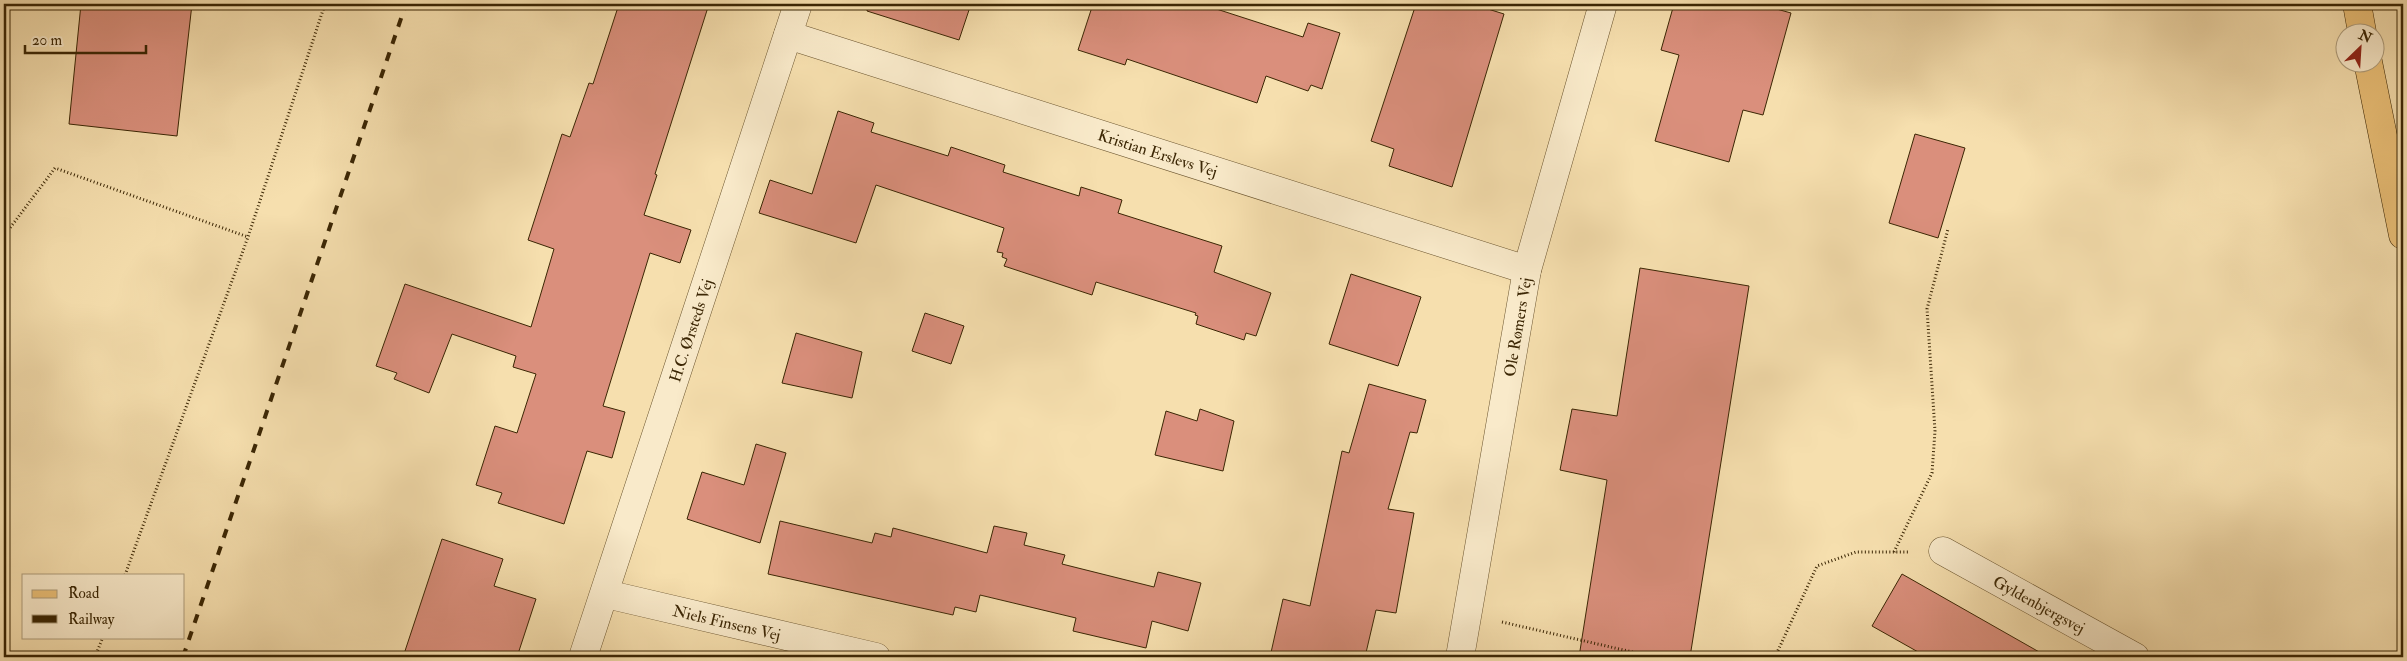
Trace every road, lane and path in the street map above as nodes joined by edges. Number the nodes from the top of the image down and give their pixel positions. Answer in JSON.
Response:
{"nodes":[{"id":1,"x":326,"y":4,"type":"edge"},
{"id":2,"x":798,"y":4,"type":"edge"},
{"id":3,"x":1603,"y":4,"type":"edge"},
{"id":4,"x":2357,"y":4,"type":"edge"},
{"id":5,"x":2360,"y":22,"type":"edge"},
{"id":6,"x":788,"y":35,"type":"junction"},
{"id":7,"x":2370,"y":72,"type":"edge"},
{"id":8,"x":1948,"y":229,"type":"dead end"},
{"id":9,"x":2403,"y":235,"type":"edge"},
{"id":10,"x":4,"y":236,"type":"edge"},
{"id":11,"x":248,"y":237,"type":"junction"},
{"id":12,"x":1527,"y":270,"type":"junction"},
{"id":13,"x":1943,"y":551,"type":"joint"},
{"id":14,"x":1894,"y":552,"type":"junction"},
{"id":15,"x":125,"y":574,"type":"edge"},
{"id":16,"x":606,"y":594,"type":"junction"},
{"id":17,"x":1468,"y":614,"type":"junction"},
{"id":18,"x":103,"y":638,"type":"edge"},
{"id":19,"x":95,"y":657,"type":"edge"},
{"id":20,"x":583,"y":657,"type":"edge"},
{"id":21,"x":876,"y":657,"type":"edge"},
{"id":22,"x":1460,"y":657,"type":"edge"},
{"id":23,"x":1654,"y":657,"type":"edge"},
{"id":24,"x":1775,"y":657,"type":"edge"},
{"id":25,"x":2135,"y":657,"type":"edge"}],
"edges":[{"from":1,"to":11,"type":"path"},
{"from":2,"to":6,"type":"street","name":"H.C. Ørsteds Vej"},
{"from":3,"to":12,"type":"street","name":"Ole Rømers Vej"},
{"from":4,"to":5,"type":"main road"},
{"from":6,"to":12,"type":"street","name":"Kristian Erslevs Vej"},
{"from":6,"to":16,"type":"street","name":"H.C. Ørsteds Vej"},
{"from":7,"to":9,"type":"main road"},
{"from":8,"to":14,"type":"path"},
{"from":10,"to":11,"type":"path"},
{"from":11,"to":15,"type":"path"},
{"from":12,"to":17,"type":"street","name":"Ole Rømers Vej"},
{"from":13,"to":14,"type":"path"},
{"from":13,"to":25,"type":"street","name":"Gyldenbjergsvej"},
{"from":14,"to":24,"type":"path"},
{"from":16,"to":20,"type":"street","name":"H.C. Ørsteds Vej"},
{"from":16,"to":21,"type":"street","name":"Niels Finsens Vej"},
{"from":17,"to":22,"type":"street","name":"Ole Rømers Vej"},
{"from":17,"to":23,"type":"path"},
{"from":18,"to":19,"type":"path"}]}
